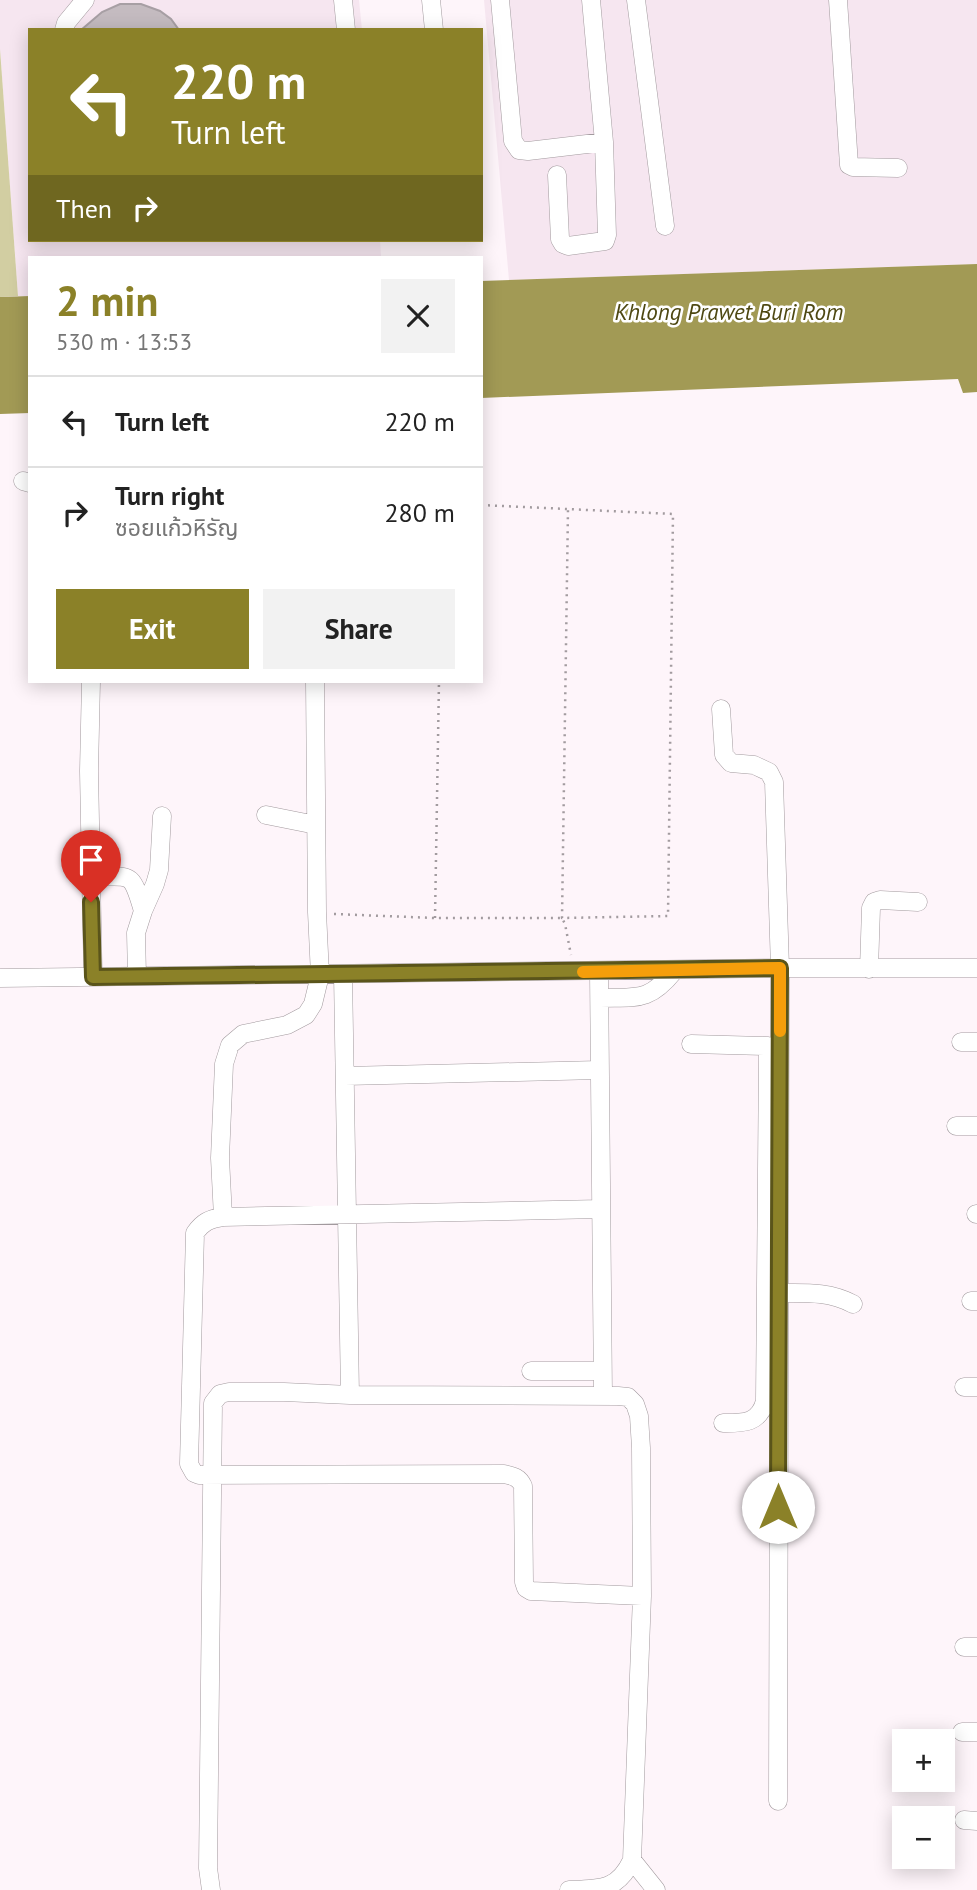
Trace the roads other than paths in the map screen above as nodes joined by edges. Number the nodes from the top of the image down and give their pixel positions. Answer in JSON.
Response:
{"nodes":[{"id":1,"x":85,"y":0,"type":"edge"},
{"id":2,"x":343,"y":0,"type":"edge"},
{"id":3,"x":431,"y":0,"type":"edge"},
{"id":4,"x":500,"y":0,"type":"edge"},
{"id":5,"x":591,"y":0,"type":"edge"},
{"id":6,"x":636,"y":0,"type":"edge"},
{"id":7,"x":838,"y":0,"type":"edge"},
{"id":8,"x":65,"y":28,"type":"edge"},
{"id":9,"x":346,"y":28,"type":"edge"},
{"id":10,"x":434,"y":28,"type":"edge"},
{"id":11,"x":604,"y":142,"type":"junction"},
{"id":12,"x":898,"y":168,"type":"dead end"},
{"id":13,"x":557,"y":174,"type":"dead end"},
{"id":14,"x":664,"y":226,"type":"dead end"},
{"id":15,"x":91,"y":683,"type":"edge"},
{"id":16,"x":315,"y":683,"type":"edge"},
{"id":17,"x":721,"y":709,"type":"dead end"},
{"id":18,"x":265,"y":815,"type":"dead end"},
{"id":19,"x":162,"y":816,"type":"dead end"},
{"id":20,"x":316,"y":825,"type":"junction"},
{"id":21,"x":91,"y":877,"type":"junction"},
{"id":22,"x":918,"y":902,"type":"dead end"},
{"id":23,"x":143,"y":911,"type":"junction"},
{"id":24,"x":977,"y":968,"type":"edge"},
{"id":25,"x":775,"y":969,"type":"junction"},
{"id":26,"x":869,"y":969,"type":"junction"},
{"id":27,"x":674,"y":971,"type":"junction"},
{"id":28,"x":599,"y":972,"type":"junction"},
{"id":29,"x":343,"y":974,"type":"junction"},
{"id":30,"x":320,"y":975,"type":"junction"},
{"id":31,"x":137,"y":976,"type":"junction"},
{"id":32,"x":93,"y":977,"type":"junction"},
{"id":33,"x":0,"y":978,"type":"edge"},
{"id":34,"x":600,"y":998,"type":"junction"},
{"id":35,"x":691,"y":1044,"type":"dead end"},
{"id":36,"x":768,"y":1046,"type":"junction"},
{"id":37,"x":599,"y":1070,"type":"junction"},
{"id":38,"x":345,"y":1076,"type":"junction"},
{"id":39,"x":956,"y":1126,"type":"dead end"},
{"id":40,"x":977,"y":1126,"type":"edge"},
{"id":41,"x":600,"y":1209,"type":"junction"},
{"id":42,"x":347,"y":1214,"type":"junction"},
{"id":43,"x":223,"y":1217,"type":"junction"},
{"id":44,"x":778,"y":1293,"type":"junction"},
{"id":45,"x":853,"y":1304,"type":"dead end"},
{"id":46,"x":531,"y":1371,"type":"dead end"},
{"id":47,"x":603,"y":1371,"type":"junction"},
{"id":48,"x":350,"y":1395,"type":"junction"},
{"id":49,"x":603,"y":1396,"type":"junction"},
{"id":50,"x":723,"y":1423,"type":"dead end"},
{"id":51,"x":212,"y":1475,"type":"junction"},
{"id":52,"x":642,"y":1595,"type":"junction"},
{"id":53,"x":778,"y":1801,"type":"dead end"},
{"id":54,"x":632,"y":1860,"type":"junction"},
{"id":55,"x":211,"y":1890,"type":"edge"},
{"id":56,"x":569,"y":1890,"type":"edge"},
{"id":57,"x":656,"y":1890,"type":"edge"}],
"edges":[{"from":1,"to":8,"type":"street"},
{"from":2,"to":9,"type":"street"},
{"from":3,"to":10,"type":"street"},
{"from":4,"to":11,"type":"street"},
{"from":5,"to":11,"type":"street"},
{"from":6,"to":14,"type":"street"},
{"from":7,"to":12,"type":"street"},
{"from":11,"to":13,"type":"street"},
{"from":15,"to":21,"type":"street"},
{"from":16,"to":20,"type":"street"},
{"from":17,"to":25,"type":"street"},
{"from":18,"to":20,"type":"street"},
{"from":19,"to":23,"type":"street"},
{"from":20,"to":30,"type":"street"},
{"from":21,"to":23,"type":"street"},
{"from":21,"to":32,"type":"street"},
{"from":22,"to":26,"type":"street"},
{"from":23,"to":31,"type":"street"},
{"from":24,"to":26,"type":"street"},
{"from":25,"to":26,"type":"street"},
{"from":25,"to":27,"type":"street"},
{"from":25,"to":36,"type":"street"},
{"from":25,"to":44,"type":"street"},
{"from":27,"to":28,"type":"street"},
{"from":27,"to":34,"type":"street"},
{"from":28,"to":29,"type":"street"},
{"from":28,"to":34,"type":"street"},
{"from":29,"to":30,"type":"street"},
{"from":29,"to":38,"type":"street"},
{"from":30,"to":31,"type":"street"},
{"from":30,"to":43,"type":"street"},
{"from":31,"to":32,"type":"street"},
{"from":32,"to":33,"type":"street"},
{"from":34,"to":37,"type":"street"},
{"from":35,"to":36,"type":"street"},
{"from":36,"to":50,"type":"street"},
{"from":37,"to":38,"type":"street"},
{"from":37,"to":41,"type":"street"},
{"from":38,"to":42,"type":"street"},
{"from":39,"to":40,"type":"street"},
{"from":41,"to":42,"type":"street"},
{"from":41,"to":47,"type":"street"},
{"from":42,"to":43,"type":"street"},
{"from":42,"to":48,"type":"street"},
{"from":43,"to":51,"type":"street"},
{"from":44,"to":45,"type":"street"},
{"from":44,"to":53,"type":"street"},
{"from":46,"to":47,"type":"street"},
{"from":47,"to":49,"type":"street"},
{"from":48,"to":49,"type":"street"},
{"from":48,"to":51,"type":"street"},
{"from":49,"to":52,"type":"street"},
{"from":51,"to":52,"type":"street"},
{"from":51,"to":55,"type":"street"},
{"from":52,"to":54,"type":"street"},
{"from":54,"to":56,"type":"street"},
{"from":54,"to":57,"type":"street"}]}
